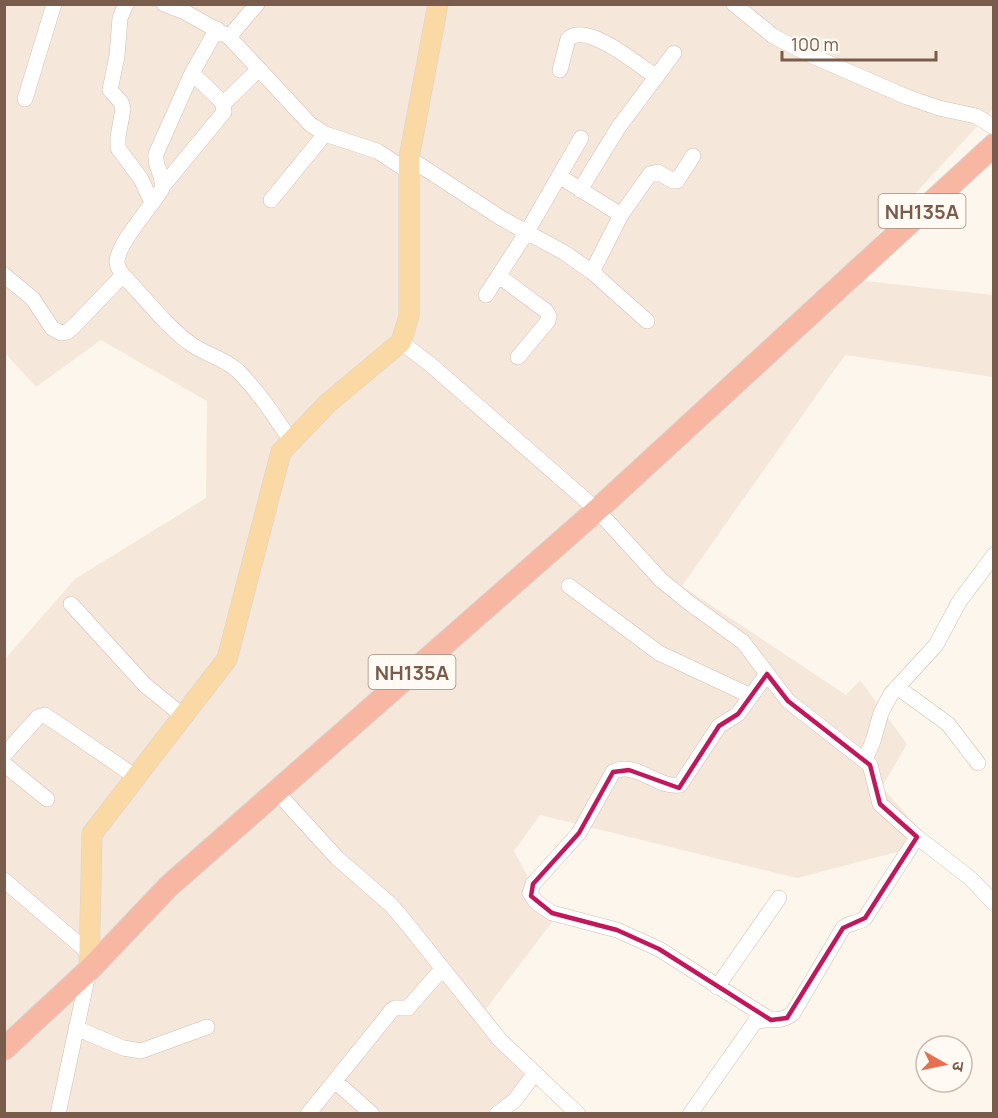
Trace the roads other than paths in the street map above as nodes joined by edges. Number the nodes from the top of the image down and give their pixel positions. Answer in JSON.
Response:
{"nodes":[{"id":1,"x":54,"y":4,"type":"edge"},
{"id":2,"x":126,"y":4,"type":"edge"},
{"id":3,"x":164,"y":4,"type":"edge"},
{"id":4,"x":257,"y":4,"type":"edge"},
{"id":5,"x":438,"y":4,"type":"edge"},
{"id":6,"x":734,"y":4,"type":"edge"},
{"id":7,"x":223,"y":33,"type":"junction"},
{"id":8,"x":674,"y":53,"type":"dead end"},
{"id":9,"x":259,"y":69,"type":"junction"},
{"id":10,"x":560,"y":70,"type":"dead end"},
{"id":11,"x":192,"y":73,"type":"junction"},
{"id":12,"x":656,"y":77,"type":"junction"},
{"id":13,"x":26,"y":99,"type":"dead end"},
{"id":14,"x":224,"y":104,"type":"junction"},
{"id":15,"x":993,"y":127,"type":"edge"},
{"id":16,"x":325,"y":134,"type":"junction"},
{"id":17,"x":581,"y":138,"type":"dead end"},
{"id":18,"x":993,"y":145,"type":"edge"},
{"id":19,"x":693,"y":156,"type":"dead end"},
{"id":20,"x":409,"y":165,"type":"junction"},
{"id":21,"x":559,"y":176,"type":"junction"},
{"id":22,"x":163,"y":186,"type":"junction"},
{"id":23,"x":580,"y":190,"type":"junction"},
{"id":24,"x":271,"y":200,"type":"dead end"},
{"id":25,"x":153,"y":203,"type":"junction"},
{"id":26,"x":621,"y":216,"type":"junction"},
{"id":27,"x":527,"y":232,"type":"junction"},
{"id":28,"x":592,"y":272,"type":"junction"},
{"id":29,"x":4,"y":275,"type":"edge"},
{"id":30,"x":123,"y":275,"type":"junction"},
{"id":31,"x":499,"y":276,"type":"junction"},
{"id":32,"x":486,"y":295,"type":"dead end"},
{"id":33,"x":647,"y":321,"type":"dead end"},
{"id":34,"x":401,"y":342,"type":"junction"},
{"id":35,"x":518,"y":357,"type":"dead end"},
{"id":36,"x":288,"y":443,"type":"junction"},
{"id":37,"x":597,"y":510,"type":"junction"},
{"id":38,"x":993,"y":555,"type":"edge"},
{"id":39,"x":569,"y":585,"type":"dead end"},
{"id":40,"x":71,"y":604,"type":"dead end"},
{"id":41,"x":767,"y":674,"type":"junction"},
{"id":42,"x":897,"y":687,"type":"junction"},
{"id":43,"x":751,"y":696,"type":"junction"},
{"id":44,"x":183,"y":716,"type":"junction"},
{"id":45,"x":4,"y":755,"type":"edge"},
{"id":46,"x":865,"y":760,"type":"junction"},
{"id":47,"x":978,"y":763,"type":"dead end"},
{"id":48,"x":4,"y":764,"type":"edge"},
{"id":49,"x":136,"y":777,"type":"junction"},
{"id":50,"x":276,"y":791,"type":"junction"},
{"id":51,"x":47,"y":799,"type":"dead end"},
{"id":52,"x":917,"y":837,"type":"junction"},
{"id":53,"x":4,"y":880,"type":"edge"},
{"id":54,"x":779,"y":898,"type":"dead end"},
{"id":55,"x":993,"y":903,"type":"edge"},
{"id":56,"x":89,"y":961,"type":"junction"},
{"id":57,"x":442,"y":969,"type":"junction"},
{"id":58,"x":717,"y":987,"type":"junction"},
{"id":59,"x":771,"y":1020,"type":"junction"},
{"id":60,"x":207,"y":1027,"type":"dead end"},
{"id":61,"x":76,"y":1028,"type":"junction"},
{"id":62,"x":4,"y":1049,"type":"edge"},
{"id":63,"x":535,"y":1073,"type":"junction"},
{"id":64,"x":335,"y":1081,"type":"junction"},
{"id":65,"x":58,"y":1113,"type":"edge"},
{"id":66,"x":308,"y":1113,"type":"edge"},
{"id":67,"x":372,"y":1113,"type":"edge"},
{"id":68,"x":497,"y":1113,"type":"edge"},
{"id":69,"x":578,"y":1113,"type":"edge"},
{"id":70,"x":690,"y":1113,"type":"edge"}],
"edges":[{"from":1,"to":13,"type":"street"},
{"from":2,"to":25,"type":"street"},
{"from":3,"to":7,"type":"street"},
{"from":4,"to":7,"type":"street"},
{"from":5,"to":20,"type":"main road"},
{"from":6,"to":15,"type":"street"},
{"from":7,"to":9,"type":"street"},
{"from":7,"to":11,"type":"street"},
{"from":8,"to":12,"type":"street"},
{"from":9,"to":14,"type":"street"},
{"from":9,"to":16,"type":"street"},
{"from":10,"to":12,"type":"street"},
{"from":11,"to":14,"type":"street"},
{"from":11,"to":22,"type":"street"},
{"from":12,"to":23,"type":"street"},
{"from":14,"to":22,"type":"street"},
{"from":16,"to":20,"type":"street"},
{"from":16,"to":24,"type":"street"},
{"from":17,"to":21,"type":"street"},
{"from":18,"to":37,"type":"highway","number":"NH135A"},
{"from":19,"to":26,"type":"street"},
{"from":20,"to":27,"type":"street"},
{"from":20,"to":34,"type":"main road"},
{"from":21,"to":23,"type":"street"},
{"from":21,"to":27,"type":"street"},
{"from":22,"to":25,"type":"street"},
{"from":23,"to":26,"type":"street"},
{"from":25,"to":30,"type":"street"},
{"from":26,"to":28,"type":"street"},
{"from":27,"to":28,"type":"street"},
{"from":27,"to":31,"type":"street"},
{"from":28,"to":33,"type":"street"},
{"from":29,"to":30,"type":"street"},
{"from":30,"to":36,"type":"street"},
{"from":31,"to":32,"type":"street"},
{"from":31,"to":35,"type":"street"},
{"from":34,"to":36,"type":"main road"},
{"from":34,"to":37,"type":"street"},
{"from":36,"to":44,"type":"main road"},
{"from":37,"to":41,"type":"street"},
{"from":37,"to":50,"type":"highway","number":"NH135A"},
{"from":38,"to":42,"type":"street"},
{"from":39,"to":43,"type":"street"},
{"from":40,"to":44,"type":"street"},
{"from":41,"to":43,"type":"street"},
{"from":41,"to":46,"type":"street"},
{"from":42,"to":46,"type":"street"},
{"from":42,"to":47,"type":"street"},
{"from":43,"to":58,"type":"street"},
{"from":44,"to":49,"type":"main road"},
{"from":45,"to":49,"type":"street"},
{"from":46,"to":52,"type":"street"},
{"from":48,"to":51,"type":"street"},
{"from":49,"to":56,"type":"main road"},
{"from":50,"to":56,"type":"highway","number":"NH135A"},
{"from":50,"to":57,"type":"street"},
{"from":52,"to":55,"type":"street"},
{"from":52,"to":59,"type":"street"},
{"from":53,"to":56,"type":"street"},
{"from":54,"to":58,"type":"street"},
{"from":56,"to":61,"type":"street"},
{"from":56,"to":62,"type":"highway","number":"NH135A"},
{"from":57,"to":63,"type":"street"},
{"from":57,"to":64,"type":"street"},
{"from":58,"to":59,"type":"street"},
{"from":59,"to":70,"type":"street"},
{"from":60,"to":61,"type":"street"},
{"from":61,"to":65,"type":"street"},
{"from":63,"to":68,"type":"street"},
{"from":63,"to":69,"type":"street"},
{"from":64,"to":66,"type":"street"},
{"from":64,"to":67,"type":"street"}]}
